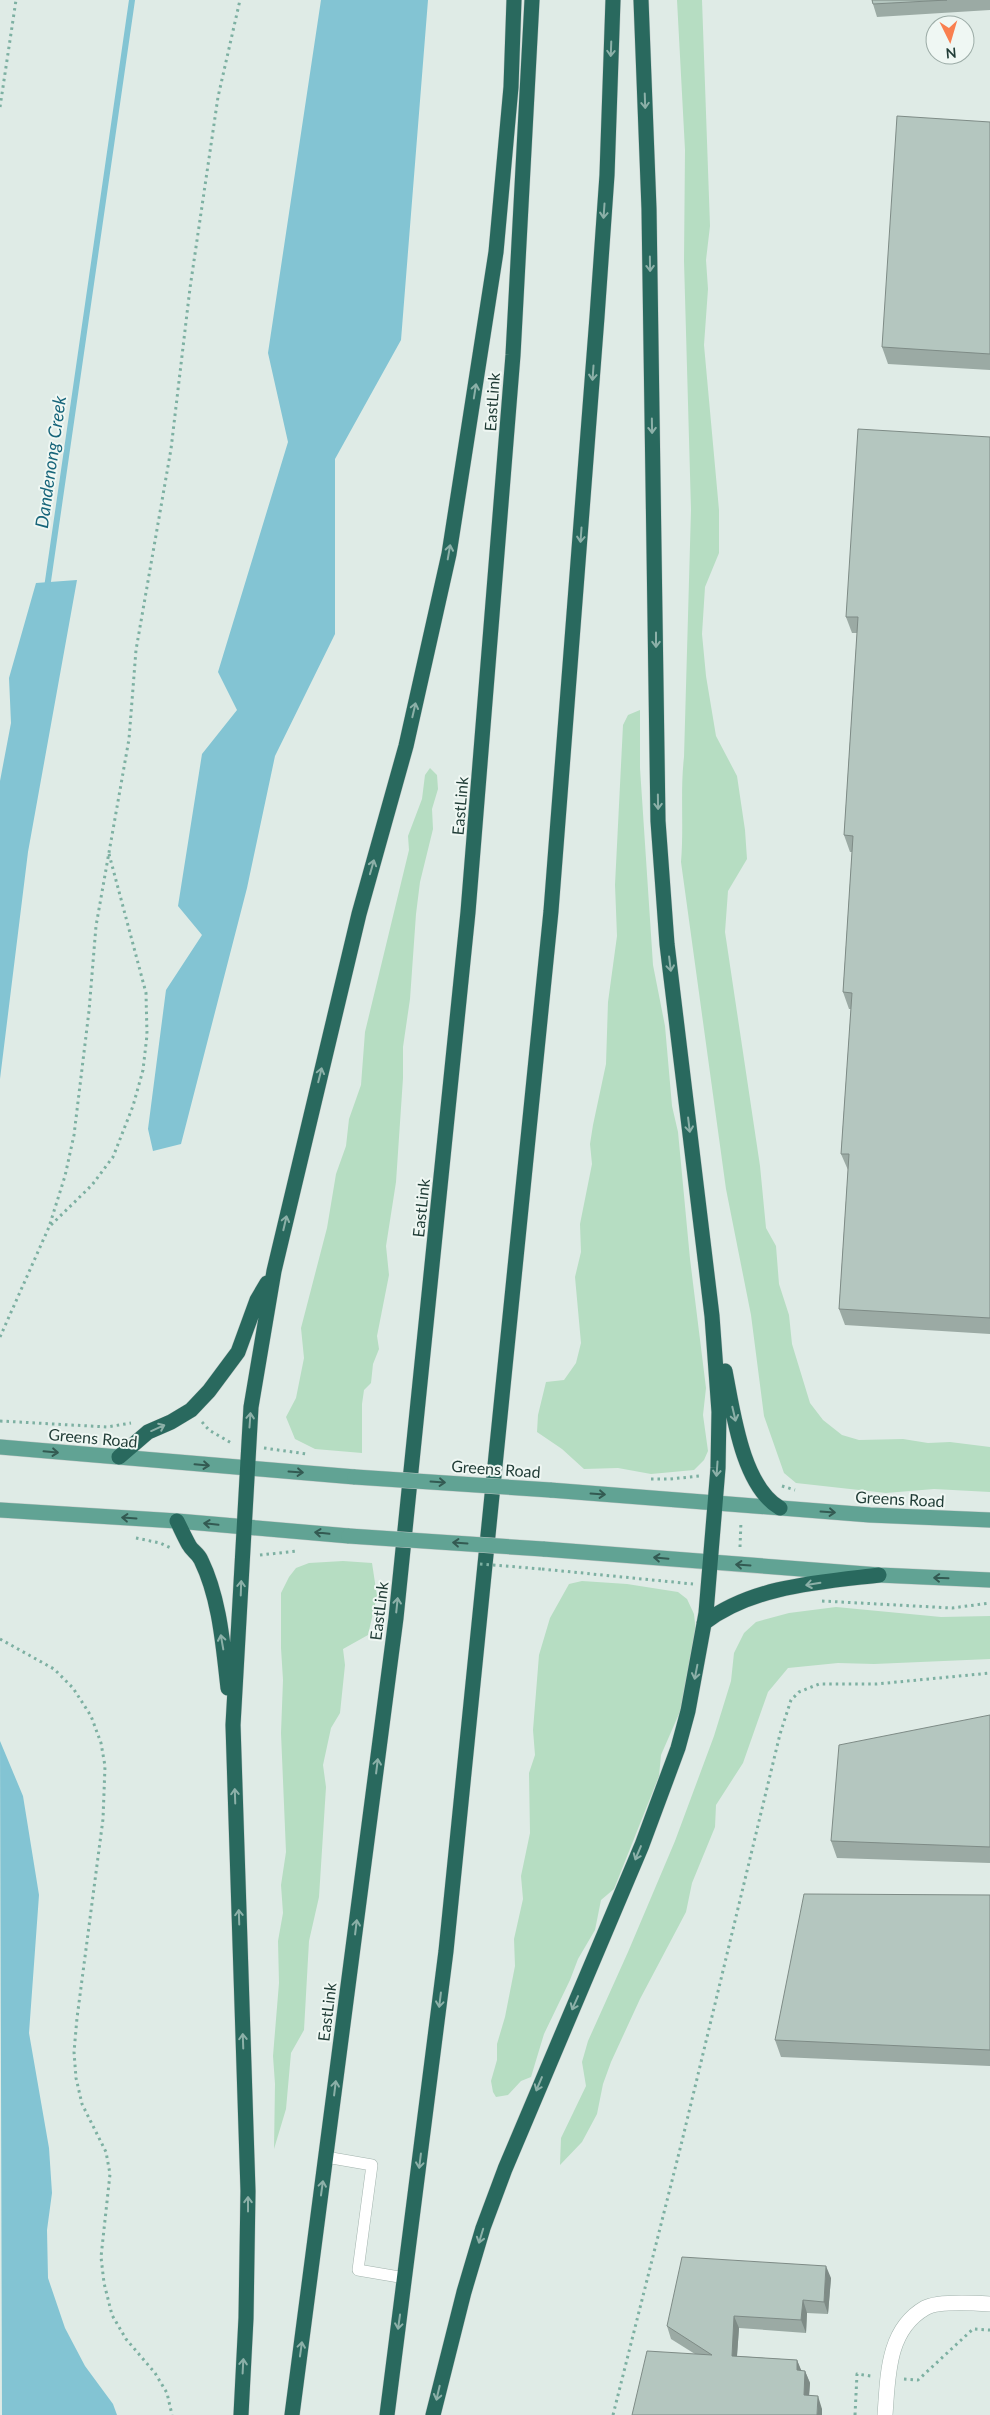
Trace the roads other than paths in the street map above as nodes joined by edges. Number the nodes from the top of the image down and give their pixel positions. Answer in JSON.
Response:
{"nodes":[{"id":1,"x":514,"y":0,"type":"edge"},
{"id":2,"x":532,"y":0,"type":"edge"},
{"id":3,"x":613,"y":0,"type":"edge"},
{"id":4,"x":641,"y":0,"type":"edge"},
{"id":5,"x":274,"y":1271,"type":"junction"},
{"id":6,"x":712,"y":1316,"type":"junction"},
{"id":7,"x":1,"y":1448,"type":"edge"},
{"id":8,"x":119,"y":1457,"type":"junction"},
{"id":9,"x":247,"y":1469,"type":"junction"},
{"id":10,"x":714,"y":1503,"type":"junction"},
{"id":11,"x":780,"y":1508,"type":"junction"},
{"id":12,"x":0,"y":1510,"type":"edge"},
{"id":13,"x":990,"y":1520,"type":"edge"},
{"id":14,"x":177,"y":1521,"type":"junction"},
{"id":15,"x":244,"y":1528,"type":"junction"},
{"id":16,"x":710,"y":1562,"type":"junction"},
{"id":17,"x":879,"y":1575,"type":"junction"},
{"id":18,"x":990,"y":1580,"type":"edge"},
{"id":19,"x":704,"y":1623,"type":"junction"},
{"id":20,"x":233,"y":1724,"type":"junction"},
{"id":21,"x":326,"y":2157,"type":"junction"},
{"id":22,"x":405,"y":2278,"type":"junction"},
{"id":23,"x":990,"y":2304,"type":"edge"},
{"id":24,"x":241,"y":2415,"type":"edge"},
{"id":25,"x":292,"y":2415,"type":"edge"},
{"id":26,"x":387,"y":2415,"type":"edge"},
{"id":27,"x":433,"y":2415,"type":"edge"},
{"id":28,"x":886,"y":2415,"type":"edge"}],
"edges":[{"from":5,"to":1,"type":"highway","one_way":true},
{"from":21,"to":2,"type":"highway","name":"EastLink","one_way":true},
{"from":3,"to":22,"type":"highway","one_way":true},
{"from":4,"to":6,"type":"highway","one_way":true},
{"from":8,"to":5,"type":"highway","one_way":true},
{"from":9,"to":5,"type":"highway","one_way":true},
{"from":6,"to":10,"type":"highway","one_way":true},
{"from":6,"to":11,"type":"highway","one_way":true},
{"from":7,"to":8,"type":"main road","name":"Greens Road","one_way":true},
{"from":8,"to":9,"type":"main road","name":"Greens Road","one_way":true},
{"from":9,"to":10,"type":"main road","name":"Greens Road","one_way":true,"bridge":true},
{"from":9,"to":15,"type":"highway"},
{"from":10,"to":11,"type":"main road","name":"Greens Road"},
{"from":10,"to":16,"type":"highway"},
{"from":11,"to":13,"type":"main road","name":"Greens Road","one_way":true},
{"from":14,"to":12,"type":"main road","one_way":true},
{"from":15,"to":14,"type":"main road","one_way":true},
{"from":20,"to":14,"type":"highway","one_way":true},
{"from":16,"to":15,"type":"main road","one_way":true,"bridge":true},
{"from":20,"to":15,"type":"highway","one_way":true},
{"from":17,"to":16,"type":"main road","one_way":true},
{"from":16,"to":19,"type":"highway"},
{"from":18,"to":17,"type":"main road","one_way":true},
{"from":17,"to":19,"type":"highway","one_way":true},
{"from":19,"to":27,"type":"highway","one_way":true},
{"from":24,"to":20,"type":"highway","one_way":true},
{"from":21,"to":22,"type":"lane"},
{"from":25,"to":21,"type":"highway","name":"EastLink","one_way":true},
{"from":22,"to":26,"type":"highway","one_way":true},
{"from":23,"to":28,"type":"street"}]}
